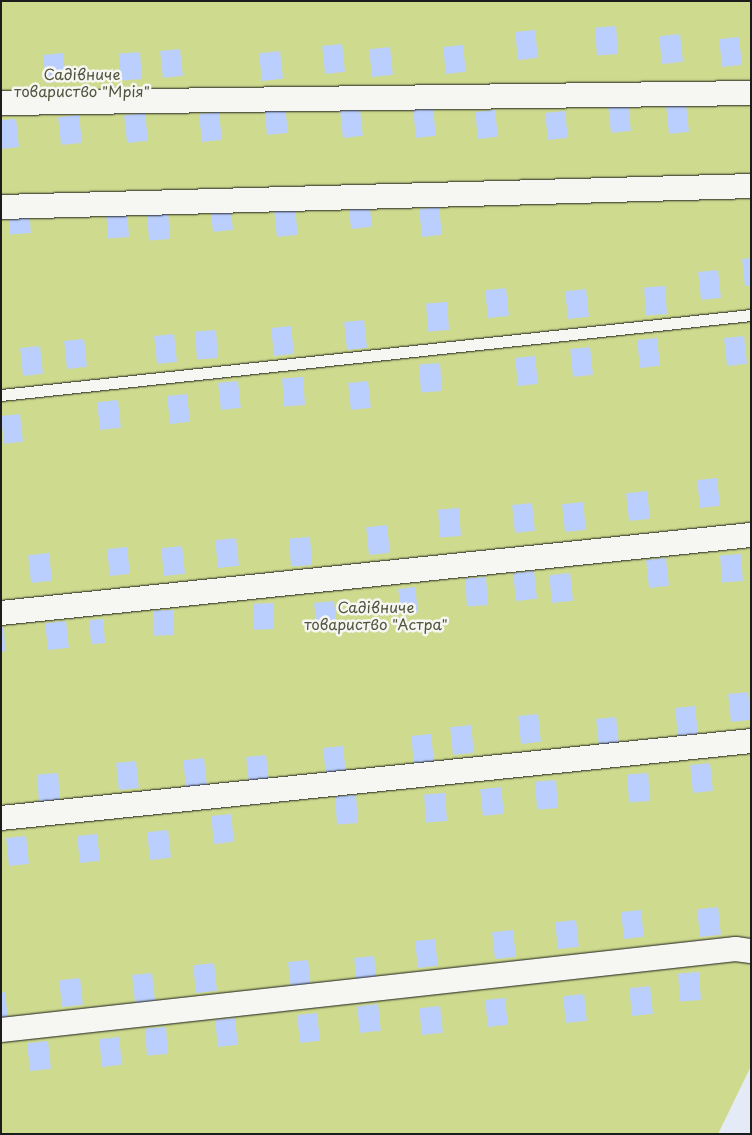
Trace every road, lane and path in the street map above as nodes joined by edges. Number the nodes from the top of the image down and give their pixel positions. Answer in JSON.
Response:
{"nodes":[{"id":1,"x":751,"y":93,"type":"edge"},
{"id":2,"x":1,"y":103,"type":"edge"},
{"id":3,"x":751,"y":186,"type":"edge"},
{"id":4,"x":1,"y":206,"type":"edge"},
{"id":5,"x":751,"y":315,"type":"edge"},
{"id":6,"x":1,"y":396,"type":"edge"},
{"id":7,"x":751,"y":534,"type":"edge"},
{"id":8,"x":1,"y":613,"type":"edge"},
{"id":9,"x":751,"y":740,"type":"edge"},
{"id":10,"x":1,"y":818,"type":"edge"},
{"id":11,"x":751,"y":952,"type":"edge"},
{"id":12,"x":1,"y":1030,"type":"edge"}],
"edges":[{"from":1,"to":2,"type":"street"},
{"from":3,"to":4,"type":"street"},
{"from":5,"to":6,"type":"lane"},
{"from":7,"to":8,"type":"street"},
{"from":9,"to":10,"type":"street"},
{"from":11,"to":12,"type":"street"}]}
